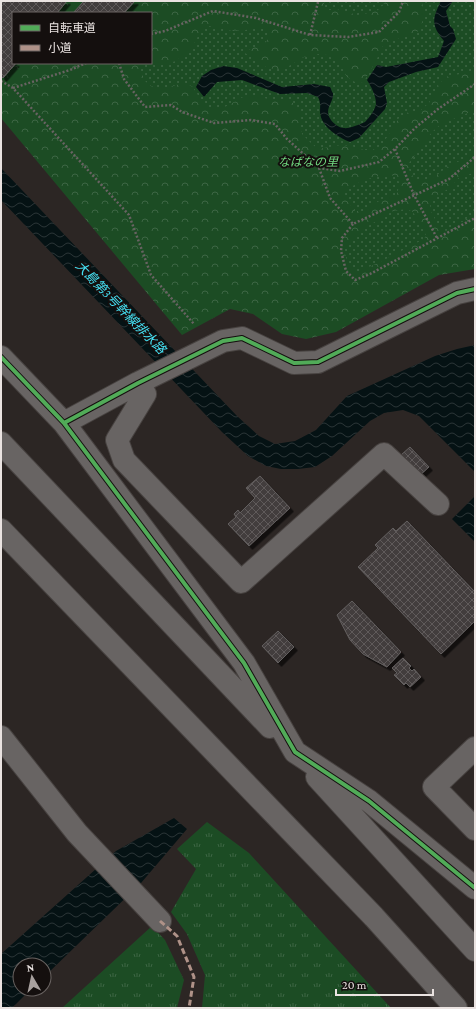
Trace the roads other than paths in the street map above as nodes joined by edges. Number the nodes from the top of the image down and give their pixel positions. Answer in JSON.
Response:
{"nodes":[{"id":1,"x":475,"y":289,"type":"edge"},
{"id":2,"x":1,"y":357,"type":"edge"},
{"id":3,"x":143,"y":380,"type":"junction"},
{"id":4,"x":64,"y":423,"type":"junction"},
{"id":5,"x":1,"y":443,"type":"edge"},
{"id":6,"x":438,"y":504,"type":"dead end"},
{"id":7,"x":1,"y":530,"type":"edge"},
{"id":8,"x":1,"y":737,"type":"edge"},
{"id":9,"x":475,"y":748,"type":"edge"},
{"id":10,"x":294,"y":752,"type":"junction"},
{"id":11,"x":475,"y":829,"type":"edge"},
{"id":12,"x":475,"y":888,"type":"edge"},
{"id":13,"x":160,"y":921,"type":"dead end"},
{"id":14,"x":475,"y":950,"type":"edge"},
{"id":15,"x":456,"y":1008,"type":"edge"}],
"edges":[{"from":1,"to":3,"type":"street"},
{"from":2,"to":4,"type":"street"},
{"from":3,"to":4,"type":"street"},
{"from":3,"to":6,"type":"street"},
{"from":4,"to":10,"type":"street"},
{"from":5,"to":10,"type":"street"},
{"from":7,"to":15,"type":"street"},
{"from":8,"to":13,"type":"street"},
{"from":9,"to":11,"type":"street"},
{"from":10,"to":12,"type":"street"},
{"from":10,"to":14,"type":"street"}]}
